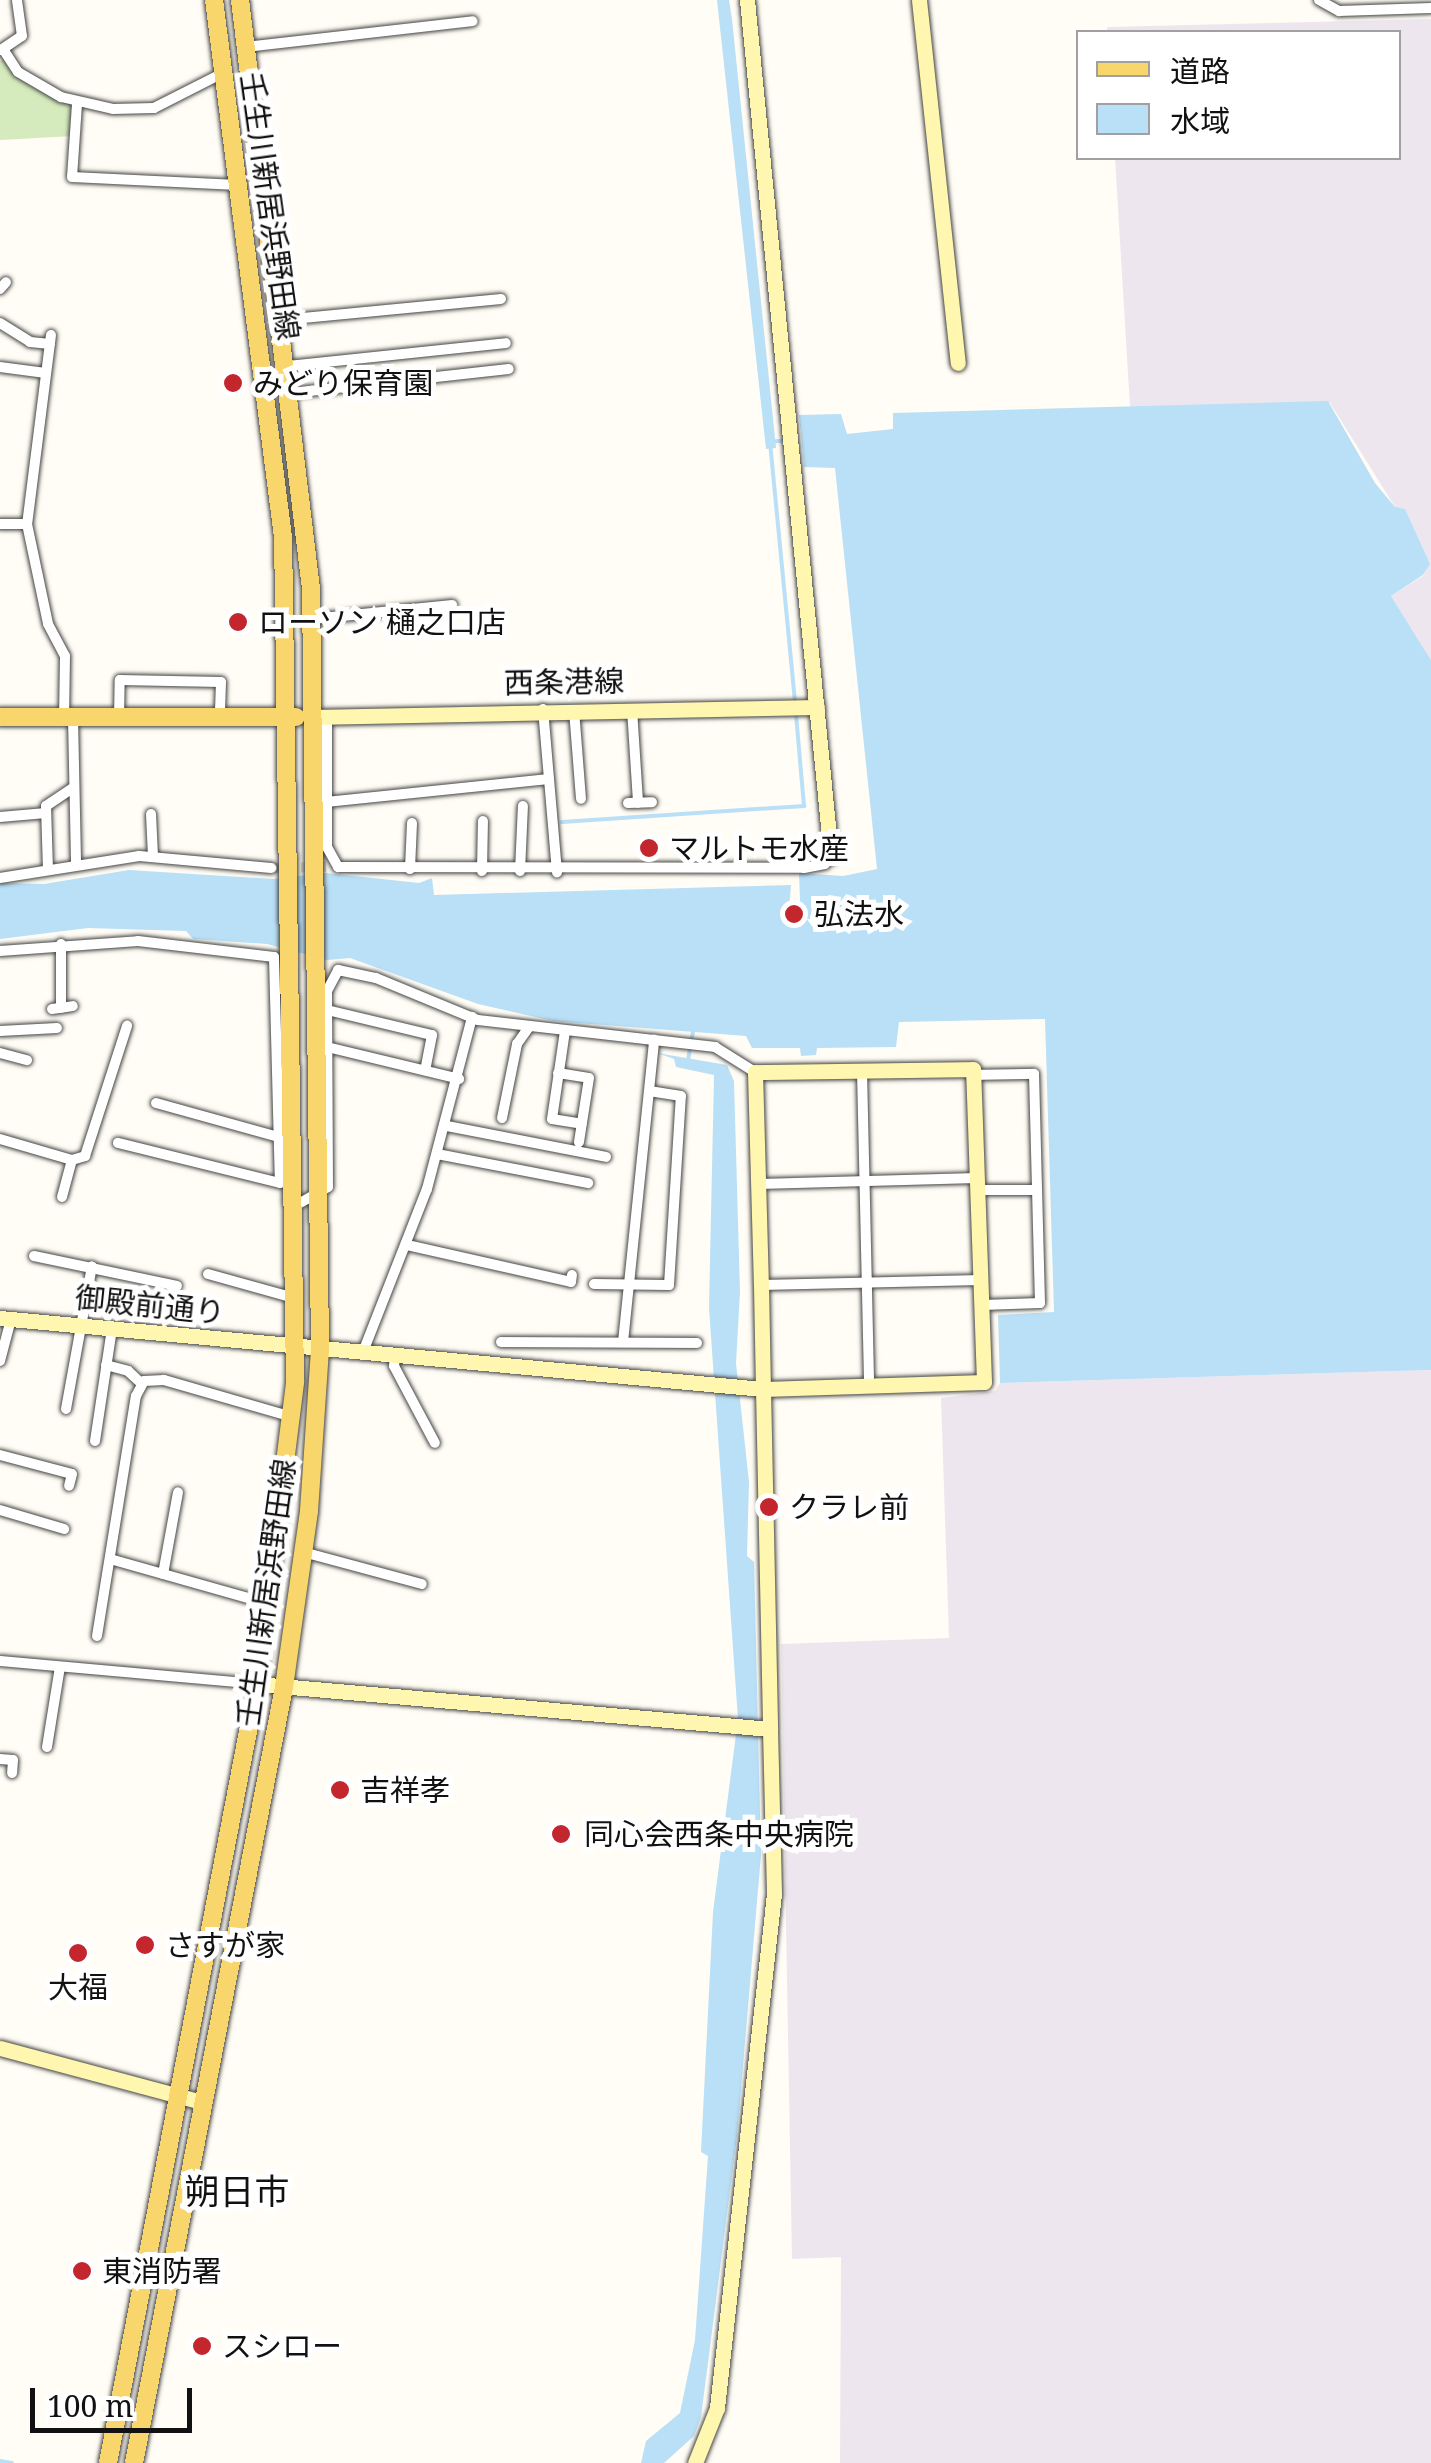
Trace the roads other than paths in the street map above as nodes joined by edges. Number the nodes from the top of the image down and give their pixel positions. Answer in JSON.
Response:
{"nodes":[{"id":1,"x":18,"y":0,"type":"edge"},
{"id":2,"x":214,"y":0,"type":"edge"},
{"id":3,"x":240,"y":0,"type":"edge"},
{"id":4,"x":766,"y":0,"type":"edge"},
{"id":5,"x":919,"y":0,"type":"edge"},
{"id":6,"x":1319,"y":0,"type":"edge"},
{"id":7,"x":747,"y":1,"type":"edge"},
{"id":8,"x":1431,"y":8,"type":"edge"},
{"id":9,"x":473,"y":21,"type":"dead end"},
{"id":10,"x":246,"y":47,"type":"junction"},
{"id":11,"x":2,"y":50,"type":"edge"},
{"id":12,"x":224,"y":72,"type":"junction"},
{"id":13,"x":78,"y":104,"type":"junction"},
{"id":14,"x":239,"y":185,"type":"junction"},
{"id":15,"x":502,"y":298,"type":"dead end"},
{"id":16,"x":282,"y":320,"type":"junction"},
{"id":17,"x":0,"y":323,"type":"edge"},
{"id":18,"x":506,"y":343,"type":"dead end"},
{"id":19,"x":958,"y":363,"type":"dead end"},
{"id":20,"x":288,"y":366,"type":"junction"},
{"id":21,"x":0,"y":367,"type":"edge"},
{"id":22,"x":509,"y":369,"type":"dead end"},
{"id":23,"x":46,"y":373,"type":"junction"},
{"id":24,"x":291,"y":393,"type":"junction"},
{"id":25,"x":0,"y":524,"type":"edge"},
{"id":26,"x":27,"y":524,"type":"junction"},
{"id":27,"x":452,"y":605,"type":"dead end"},
{"id":28,"x":312,"y":619,"type":"junction"},
{"id":29,"x":817,"y":706,"type":"junction"},
{"id":30,"x":632,"y":708,"type":"junction"},
{"id":31,"x":574,"y":709,"type":"junction"},
{"id":32,"x":543,"y":710,"type":"junction"},
{"id":33,"x":319,"y":717,"type":"junction"},
{"id":34,"x":0,"y":718,"type":"edge"},
{"id":35,"x":69,"y":718,"type":"junction"},
{"id":36,"x":288,"y":718,"type":"junction"},
{"id":37,"x":119,"y":719,"type":"junction"},
{"id":38,"x":220,"y":720,"type":"junction"},
{"id":39,"x":549,"y":779,"type":"junction"},
{"id":40,"x":73,"y":788,"type":"junction"},
{"id":41,"x":582,"y":799,"type":"dead end"},
{"id":42,"x":326,"y":802,"type":"junction"},
{"id":43,"x":652,"y":802,"type":"dead end"},
{"id":44,"x":523,"y":806,"type":"dead end"},
{"id":45,"x":46,"y":813,"type":"junction"},
{"id":46,"x":150,"y":814,"type":"dead end"},
{"id":47,"x":0,"y":817,"type":"edge"},
{"id":48,"x":482,"y":820,"type":"dead end"},
{"id":49,"x":412,"y":823,"type":"dead end"},
{"id":50,"x":832,"y":856,"type":"joint"},
{"id":51,"x":153,"y":857,"type":"junction"},
{"id":52,"x":76,"y":865,"type":"junction"},
{"id":53,"x":325,"y":869,"type":"junction"},
{"id":54,"x":48,"y":870,"type":"junction"},
{"id":55,"x":410,"y":870,"type":"junction"},
{"id":56,"x":482,"y":870,"type":"junction"},
{"id":57,"x":280,"y":871,"type":"junction"},
{"id":58,"x":520,"y":871,"type":"junction"},
{"id":59,"x":557,"y":872,"type":"junction"},
{"id":60,"x":0,"y":878,"type":"edge"},
{"id":61,"x":61,"y":944,"type":"junction"},
{"id":62,"x":0,"y":951,"type":"edge"},
{"id":63,"x":62,"y":1008,"type":"dead end"},
{"id":64,"x":327,"y":1010,"type":"junction"},
{"id":65,"x":472,"y":1018,"type":"junction"},
{"id":66,"x":127,"y":1026,"type":"dead end"},
{"id":67,"x":529,"y":1027,"type":"junction"},
{"id":68,"x":57,"y":1028,"type":"dead end"},
{"id":69,"x":0,"y":1031,"type":"edge"},
{"id":70,"x":564,"y":1031,"type":"junction"},
{"id":71,"x":654,"y":1040,"type":"junction"},
{"id":72,"x":327,"y":1047,"type":"junction"},
{"id":73,"x":0,"y":1054,"type":"edge"},
{"id":74,"x":27,"y":1060,"type":"dead end"},
{"id":75,"x":425,"y":1070,"type":"junction"},
{"id":76,"x":862,"y":1071,"type":"junction"},
{"id":77,"x":558,"y":1072,"type":"junction"},
{"id":78,"x":755,"y":1072,"type":"junction"},
{"id":79,"x":974,"y":1075,"type":"junction"},
{"id":80,"x":459,"y":1078,"type":"junction"},
{"id":81,"x":649,"y":1091,"type":"junction"},
{"id":82,"x":156,"y":1103,"type":"dead end"},
{"id":83,"x":502,"y":1118,"type":"dead end"},
{"id":84,"x":582,"y":1124,"type":"junction"},
{"id":85,"x":447,"y":1126,"type":"junction"},
{"id":86,"x":279,"y":1137,"type":"junction"},
{"id":87,"x":0,"y":1138,"type":"edge"},
{"id":88,"x":579,"y":1142,"type":"dead end"},
{"id":89,"x":118,"y":1143,"type":"dead end"},
{"id":90,"x":313,"y":1154,"type":"junction"},
{"id":91,"x":437,"y":1154,"type":"junction"},
{"id":92,"x":286,"y":1155,"type":"junction"},
{"id":93,"x":606,"y":1157,"type":"dead end"},
{"id":94,"x":72,"y":1160,"type":"junction"},
{"id":95,"x":865,"y":1182,"type":"junction"},
{"id":96,"x":588,"y":1183,"type":"dead end"},
{"id":97,"x":758,"y":1184,"type":"junction"},
{"id":98,"x":977,"y":1184,"type":"junction"},
{"id":99,"x":1037,"y":1190,"type":"junction"},
{"id":100,"x":314,"y":1194,"type":"junction"},
{"id":101,"x":62,"y":1197,"type":"dead end"},
{"id":102,"x":293,"y":1207,"type":"junction"},
{"id":103,"x":407,"y":1246,"type":"junction"},
{"id":104,"x":34,"y":1256,"type":"dead end"},
{"id":105,"x":92,"y":1266,"type":"junction"},
{"id":106,"x":208,"y":1274,"type":"dead end"},
{"id":107,"x":572,"y":1275,"type":"dead end"},
{"id":108,"x":981,"y":1280,"type":"junction"},
{"id":109,"x":867,"y":1282,"type":"junction"},
{"id":110,"x":594,"y":1284,"type":"dead end"},
{"id":111,"x":177,"y":1286,"type":"dead end"},
{"id":112,"x":630,"y":1286,"type":"junction"},
{"id":113,"x":761,"y":1286,"type":"junction"},
{"id":114,"x":294,"y":1298,"type":"junction"},
{"id":115,"x":982,"y":1305,"type":"junction"},
{"id":116,"x":6,"y":1319,"type":"edge"},
{"id":117,"x":79,"y":1326,"type":"junction"},
{"id":118,"x":112,"y":1329,"type":"junction"},
{"id":119,"x":501,"y":1342,"type":"dead end"},
{"id":120,"x":518,"y":1342,"type":"junction"},
{"id":121,"x":624,"y":1342,"type":"junction"},
{"id":122,"x":697,"y":1343,"type":"dead end"},
{"id":123,"x":294,"y":1346,"type":"junction"},
{"id":124,"x":320,"y":1348,"type":"junction"},
{"id":125,"x":364,"y":1352,"type":"junction"},
{"id":126,"x":394,"y":1355,"type":"junction"},
{"id":127,"x":0,"y":1360,"type":"edge"},
{"id":128,"x":106,"y":1365,"type":"junction"},
{"id":129,"x":515,"y":1366,"type":"junction"},
{"id":130,"x":142,"y":1384,"type":"junction"},
{"id":131,"x":870,"y":1386,"type":"junction"},
{"id":132,"x":757,"y":1389,"type":"junction"},
{"id":133,"x":66,"y":1409,"type":"dead end"},
{"id":134,"x":292,"y":1417,"type":"junction"},
{"id":135,"x":94,"y":1442,"type":"dead end"},
{"id":136,"x":434,"y":1444,"type":"dead end"},
{"id":137,"x":0,"y":1455,"type":"edge"},
{"id":138,"x":69,"y":1486,"type":"dead end"},
{"id":139,"x":178,"y":1492,"type":"dead end"},
{"id":140,"x":0,"y":1510,"type":"edge"},
{"id":141,"x":64,"y":1529,"type":"dead end"},
{"id":142,"x":303,"y":1552,"type":"junction"},
{"id":143,"x":110,"y":1560,"type":"junction"},
{"id":144,"x":163,"y":1574,"type":"junction"},
{"id":145,"x":422,"y":1584,"type":"dead end"},
{"id":146,"x":270,"y":1604,"type":"junction"},
{"id":147,"x":97,"y":1636,"type":"dead end"},
{"id":148,"x":0,"y":1662,"type":"edge"},
{"id":149,"x":60,"y":1667,"type":"junction"},
{"id":150,"x":257,"y":1684,"type":"junction"},
{"id":151,"x":284,"y":1687,"type":"junction"},
{"id":152,"x":766,"y":1729,"type":"junction"},
{"id":153,"x":48,"y":1747,"type":"dead end"},
{"id":154,"x":0,"y":1759,"type":"edge"},
{"id":155,"x":12,"y":1774,"type":"dead end"},
{"id":156,"x":0,"y":2048,"type":"edge"},
{"id":157,"x":176,"y":2099,"type":"junction"},
{"id":158,"x":202,"y":2102,"type":"junction"},
{"id":159,"x":108,"y":2463,"type":"edge"},
{"id":160,"x":134,"y":2463,"type":"edge"},
{"id":161,"x":694,"y":2463,"type":"edge"}],
"edges":[{"from":1,"to":11,"type":"street"},
{"from":2,"to":12,"type":"main road","name":"壬生川新居浜野田線"},
{"from":3,"to":10,"type":"main road","name":"壬生川新居浜野田線"},
{"from":4,"to":7,"type":"street"},
{"from":5,"to":19,"type":"street"},
{"from":6,"to":8,"type":"street"},
{"from":7,"to":29,"type":"street"},
{"from":9,"to":10,"type":"street"},
{"from":10,"to":16,"type":"main road","name":"壬生川新居浜野田線"},
{"from":11,"to":13,"type":"street"},
{"from":12,"to":13,"type":"street"},
{"from":12,"to":14,"type":"main road","name":"壬生川新居浜野田線"},
{"from":13,"to":14,"type":"street"},
{"from":14,"to":36,"type":"main road","name":"壬生川新居浜野田線"},
{"from":15,"to":16,"type":"street"},
{"from":16,"to":20,"type":"main road","name":"壬生川新居浜野田線"},
{"from":17,"to":23,"type":"street"},
{"from":18,"to":20,"type":"street"},
{"from":20,"to":24,"type":"main road","name":"壬生川新居浜野田線"},
{"from":21,"to":23,"type":"street"},
{"from":22,"to":24,"type":"street"},
{"from":23,"to":26,"type":"street"},
{"from":24,"to":28,"type":"main road","name":"壬生川新居浜野田線"},
{"from":25,"to":26,"type":"street"},
{"from":26,"to":35,"type":"street"},
{"from":27,"to":28,"type":"street"},
{"from":28,"to":33,"type":"main road","name":"壬生川新居浜野田線"},
{"from":29,"to":30,"type":"street","name":"西条港線"},
{"from":29,"to":50,"type":"street"},
{"from":30,"to":31,"type":"street","name":"西条港線"},
{"from":30,"to":43,"type":"street"},
{"from":31,"to":32,"type":"street","name":"西条港線"},
{"from":31,"to":41,"type":"street"},
{"from":32,"to":33,"type":"street","name":"西条港線"},
{"from":32,"to":39,"type":"street"},
{"from":33,"to":36,"type":"main road"},
{"from":33,"to":42,"type":"street"},
{"from":33,"to":53,"type":"main road","name":"壬生川新居浜野田線"},
{"from":34,"to":35,"type":"main road"},
{"from":35,"to":37,"type":"main road"},
{"from":35,"to":40,"type":"street"},
{"from":36,"to":38,"type":"main road"},
{"from":36,"to":57,"type":"main road","name":"壬生川新居浜野田線"},
{"from":37,"to":38,"type":"main road"},
{"from":37,"to":38,"type":"street"},
{"from":39,"to":42,"type":"street"},
{"from":39,"to":59,"type":"street"},
{"from":40,"to":45,"type":"street"},
{"from":40,"to":52,"type":"street"},
{"from":42,"to":53,"type":"street"},
{"from":44,"to":58,"type":"street"},
{"from":45,"to":47,"type":"street"},
{"from":45,"to":54,"type":"street"},
{"from":46,"to":51,"type":"street"},
{"from":48,"to":56,"type":"street"},
{"from":49,"to":55,"type":"street"},
{"from":50,"to":59,"type":"street"},
{"from":51,"to":52,"type":"street"},
{"from":51,"to":57,"type":"street"},
{"from":52,"to":54,"type":"street"},
{"from":53,"to":55,"type":"street"},
{"from":53,"to":90,"type":"main road","name":"壬生川新居浜野田線"},
{"from":54,"to":60,"type":"street"},
{"from":55,"to":56,"type":"street"},
{"from":56,"to":58,"type":"street"},
{"from":57,"to":92,"type":"main road","name":"壬生川新居浜野田線"},
{"from":58,"to":59,"type":"street"},
{"from":61,"to":62,"type":"street"},
{"from":61,"to":63,"type":"street"},
{"from":61,"to":86,"type":"street"},
{"from":64,"to":65,"type":"street"},
{"from":64,"to":72,"type":"street"},
{"from":64,"to":75,"type":"street"},
{"from":65,"to":67,"type":"street"},
{"from":65,"to":80,"type":"street"},
{"from":66,"to":94,"type":"street"},
{"from":67,"to":70,"type":"street"},
{"from":67,"to":83,"type":"street"},
{"from":68,"to":69,"type":"street"},
{"from":70,"to":71,"type":"street"},
{"from":70,"to":77,"type":"street"},
{"from":71,"to":78,"type":"street"},
{"from":71,"to":81,"type":"street"},
{"from":72,"to":75,"type":"street"},
{"from":72,"to":100,"type":"street"},
{"from":73,"to":74,"type":"street"},
{"from":75,"to":80,"type":"street"},
{"from":76,"to":78,"type":"street"},
{"from":76,"to":79,"type":"street"},
{"from":76,"to":95,"type":"street"},
{"from":77,"to":84,"type":"street"},
{"from":77,"to":84,"type":"street"},
{"from":78,"to":97,"type":"street"},
{"from":79,"to":98,"type":"street"},
{"from":79,"to":99,"type":"street"},
{"from":80,"to":85,"type":"street"},
{"from":81,"to":112,"type":"street"},
{"from":81,"to":112,"type":"street"},
{"from":82,"to":86,"type":"street"},
{"from":84,"to":88,"type":"street"},
{"from":85,"to":91,"type":"street"},
{"from":85,"to":93,"type":"street"},
{"from":86,"to":92,"type":"street"},
{"from":87,"to":94,"type":"street"},
{"from":89,"to":92,"type":"street"},
{"from":90,"to":92,"type":"street"},
{"from":90,"to":100,"type":"main road","name":"壬生川新居浜野田線"},
{"from":91,"to":96,"type":"street"},
{"from":91,"to":103,"type":"street"},
{"from":92,"to":102,"type":"main road","name":"壬生川新居浜野田線"},
{"from":94,"to":101,"type":"street"},
{"from":95,"to":97,"type":"street"},
{"from":95,"to":98,"type":"street"},
{"from":95,"to":109,"type":"street"},
{"from":97,"to":113,"type":"street"},
{"from":98,"to":99,"type":"street"},
{"from":98,"to":108,"type":"street"},
{"from":99,"to":115,"type":"street"},
{"from":100,"to":102,"type":"street"},
{"from":100,"to":124,"type":"main road","name":"壬生川新居浜野田線"},
{"from":102,"to":114,"type":"main road","name":"壬生川新居浜野田線"},
{"from":103,"to":107,"type":"street"},
{"from":103,"to":125,"type":"street"},
{"from":104,"to":105,"type":"street"},
{"from":105,"to":111,"type":"street"},
{"from":105,"to":117,"type":"street"},
{"from":106,"to":114,"type":"street"},
{"from":108,"to":109,"type":"street"},
{"from":108,"to":115,"type":"street"},
{"from":109,"to":113,"type":"street"},
{"from":109,"to":131,"type":"street"},
{"from":110,"to":112,"type":"street"},
{"from":112,"to":121,"type":"street"},
{"from":113,"to":132,"type":"street"},
{"from":114,"to":123,"type":"main road","name":"壬生川新居浜野田線"},
{"from":115,"to":131,"type":"street","name":"御殿前通り"},
{"from":116,"to":117,"type":"street","name":"御殿前通り"},
{"from":116,"to":127,"type":"street"},
{"from":117,"to":118,"type":"street","name":"御殿前通り"},
{"from":117,"to":133,"type":"street"},
{"from":118,"to":123,"type":"street","name":"御殿前通り"},
{"from":118,"to":128,"type":"street"},
{"from":119,"to":120,"type":"street"},
{"from":120,"to":121,"type":"street"},
{"from":120,"to":129,"type":"street"},
{"from":121,"to":122,"type":"street"},
{"from":123,"to":124,"type":"street","name":"御殿前通り"},
{"from":123,"to":134,"type":"main road","name":"壬生川新居浜野田線"},
{"from":124,"to":125,"type":"street","name":"御殿前通り"},
{"from":124,"to":142,"type":"main road","name":"壬生川新居浜野田線"},
{"from":125,"to":126,"type":"street","name":"御殿前通り"},
{"from":126,"to":129,"type":"street","name":"御殿前通り"},
{"from":126,"to":136,"type":"street"},
{"from":128,"to":130,"type":"street"},
{"from":128,"to":135,"type":"street"},
{"from":129,"to":132,"type":"street","name":"御殿前通り"},
{"from":130,"to":134,"type":"street"},
{"from":130,"to":143,"type":"street"},
{"from":131,"to":132,"type":"street","name":"御殿前通り"},
{"from":132,"to":152,"type":"street"},
{"from":134,"to":146,"type":"main road","name":"壬生川新居浜野田線"},
{"from":137,"to":138,"type":"street"},
{"from":139,"to":144,"type":"street"},
{"from":140,"to":141,"type":"street"},
{"from":142,"to":145,"type":"street"},
{"from":142,"to":151,"type":"main road","name":"壬生川新居浜野田線"},
{"from":143,"to":144,"type":"street"},
{"from":143,"to":147,"type":"street"},
{"from":144,"to":146,"type":"street"},
{"from":146,"to":150,"type":"main road","name":"壬生川新居浜野田線"},
{"from":148,"to":149,"type":"street"},
{"from":149,"to":150,"type":"street"},
{"from":149,"to":153,"type":"street"},
{"from":150,"to":151,"type":"street"},
{"from":150,"to":157,"type":"main road","name":"壬生川新居浜野田線"},
{"from":151,"to":152,"type":"street"},
{"from":151,"to":158,"type":"main road","name":"壬生川新居浜野田線"},
{"from":152,"to":161,"type":"street"},
{"from":154,"to":155,"type":"street"},
{"from":156,"to":157,"type":"street"},
{"from":157,"to":158,"type":"street"},
{"from":157,"to":159,"type":"main road","name":"壬生川新居浜野田線"},
{"from":158,"to":160,"type":"main road","name":"壬生川新居浜野田線"}]}
